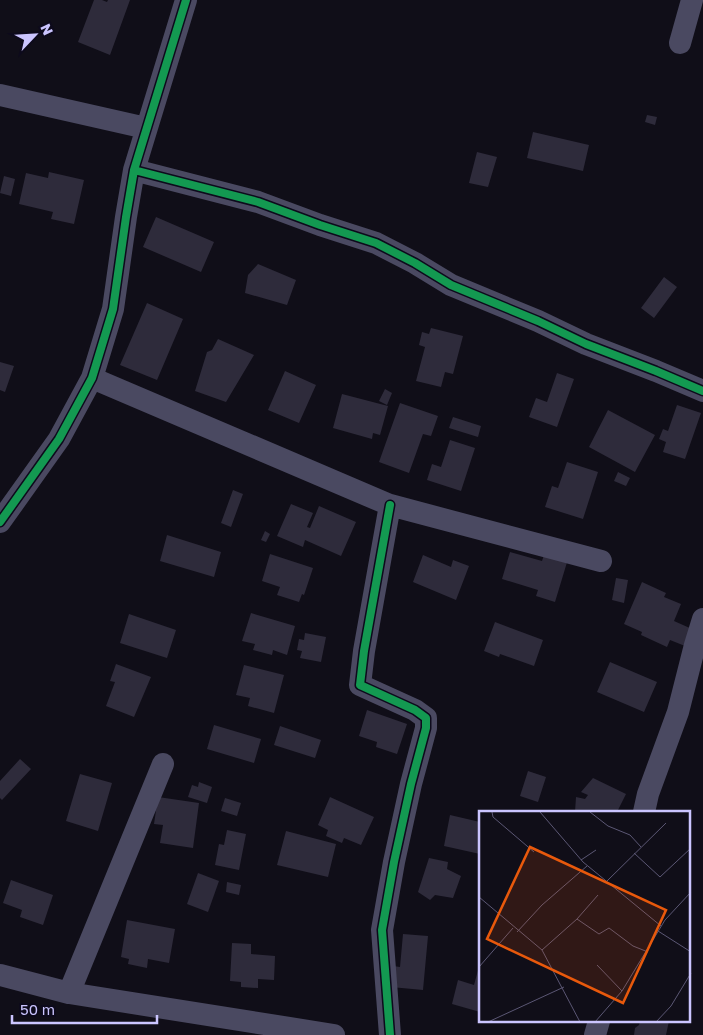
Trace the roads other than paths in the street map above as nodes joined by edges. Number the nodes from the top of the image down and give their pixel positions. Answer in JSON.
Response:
{"nodes":[{"id":1,"x":186,"y":0,"type":"edge"},
{"id":2,"x":692,"y":0,"type":"edge"},
{"id":3,"x":680,"y":43,"type":"dead end"},
{"id":4,"x":0,"y":95,"type":"edge"},
{"id":5,"x":146,"y":128,"type":"junction"},
{"id":6,"x":134,"y":170,"type":"junction"},
{"id":7,"x":92,"y":378,"type":"junction"},
{"id":8,"x":703,"y":391,"type":"edge"},
{"id":9,"x":390,"y":505,"type":"junction"},
{"id":10,"x":0,"y":522,"type":"edge"},
{"id":11,"x":601,"y":561,"type":"dead end"},
{"id":12,"x":703,"y":619,"type":"edge"},
{"id":13,"x":163,"y":764,"type":"dead end"},
{"id":14,"x":644,"y":811,"type":"edge"},
{"id":15,"x":0,"y":975,"type":"edge"},
{"id":16,"x":69,"y":993,"type":"junction"},
{"id":17,"x":598,"y":1022,"type":"edge"},
{"id":18,"x":334,"y":1035,"type":"edge"},
{"id":19,"x":390,"y":1035,"type":"edge"},
{"id":20,"x":596,"y":1035,"type":"edge"}],
"edges":[{"from":1,"to":5,"type":"street"},
{"from":2,"to":3,"type":"street"},
{"from":4,"to":5,"type":"street"},
{"from":5,"to":6,"type":"street"},
{"from":6,"to":7,"type":"street"},
{"from":6,"to":8,"type":"street"},
{"from":7,"to":9,"type":"street"},
{"from":7,"to":10,"type":"street"},
{"from":9,"to":11,"type":"street"},
{"from":9,"to":19,"type":"street"},
{"from":12,"to":14,"type":"street"},
{"from":13,"to":16,"type":"street"},
{"from":15,"to":16,"type":"street"},
{"from":16,"to":18,"type":"street"},
{"from":17,"to":20,"type":"street"}]}
